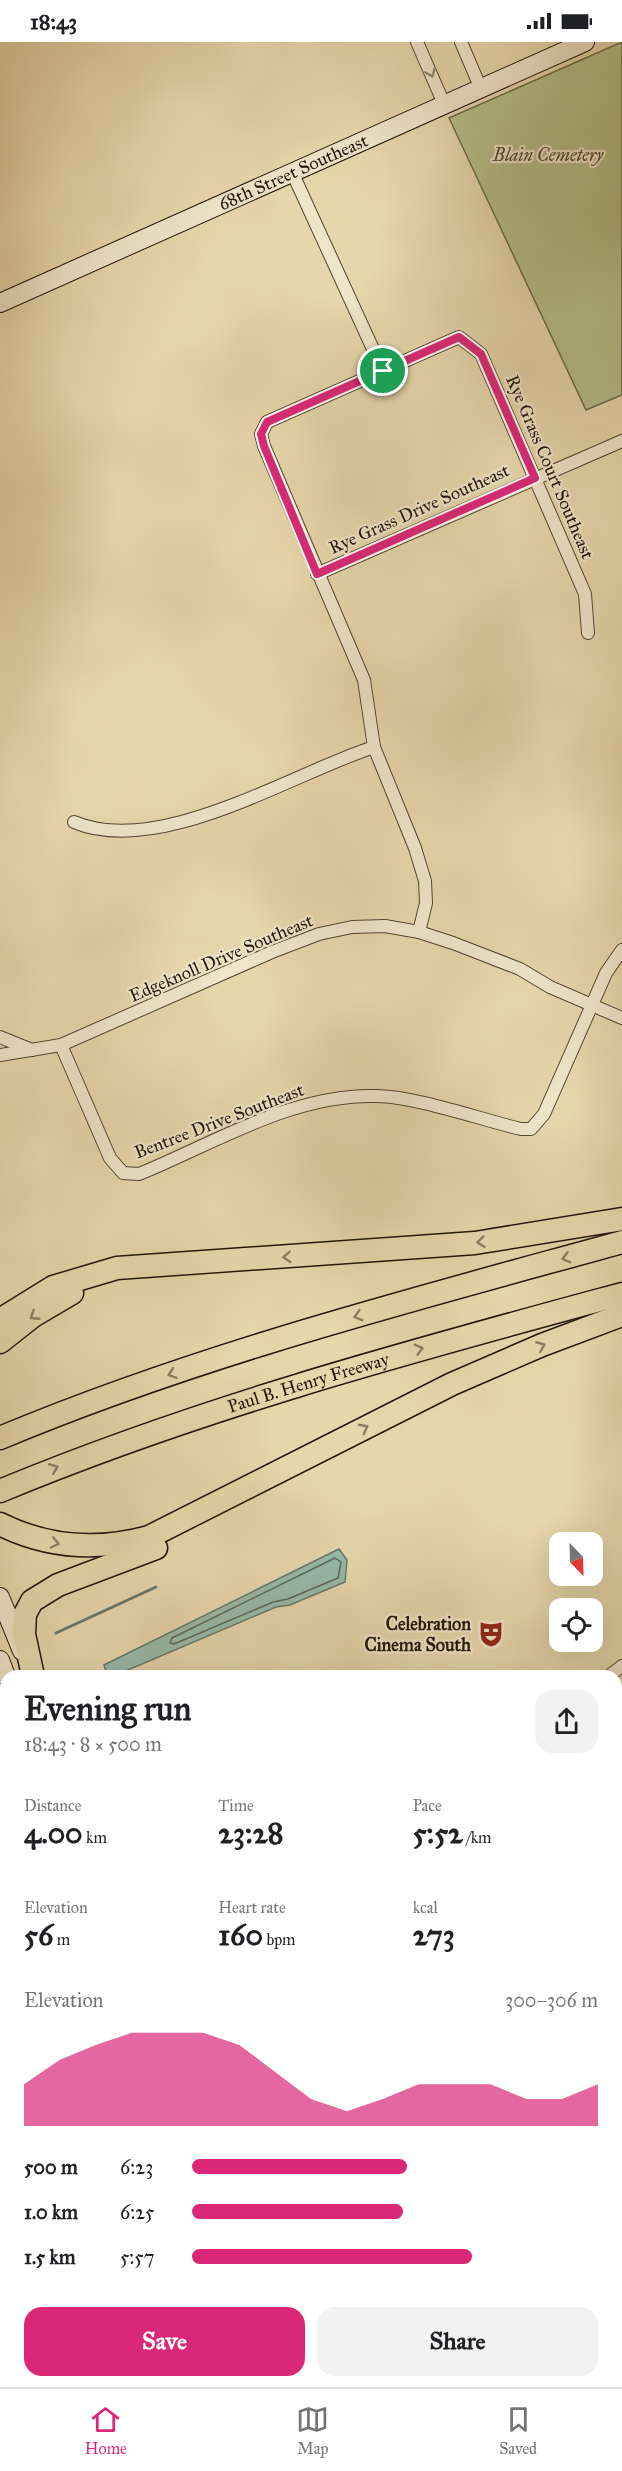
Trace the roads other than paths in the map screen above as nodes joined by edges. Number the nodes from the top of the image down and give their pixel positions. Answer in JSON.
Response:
{"nodes":[{"id":1,"x":417,"y":42,"type":"edge"},
{"id":2,"x":461,"y":42,"type":"edge"},
{"id":3,"x":585,"y":42,"type":"edge"},
{"id":4,"x":481,"y":89,"type":"junction"},
{"id":5,"x":444,"y":104,"type":"junction"},
{"id":6,"x":292,"y":172,"type":"junction"},
{"id":7,"x":0,"y":303,"type":"edge"},
{"id":8,"x":383,"y":371,"type":"junction"},
{"id":9,"x":622,"y":441,"type":"edge"},
{"id":10,"x":535,"y":478,"type":"junction"},
{"id":11,"x":317,"y":574,"type":"junction"},
{"id":12,"x":588,"y":633,"type":"dead end"},
{"id":13,"x":374,"y":747,"type":"junction"},
{"id":14,"x":74,"y":822,"type":"dead end"},
{"id":15,"x":419,"y":932,"type":"junction"},
{"id":16,"x":622,"y":950,"type":"edge"},
{"id":17,"x":593,"y":1004,"type":"junction"},
{"id":18,"x":622,"y":1018,"type":"edge"},
{"id":19,"x":0,"y":1038,"type":"edge"},
{"id":20,"x":61,"y":1045,"type":"junction"},
{"id":21,"x":33,"y":1051,"type":"junction"},
{"id":22,"x":0,"y":1055,"type":"edge"},
{"id":23,"x":622,"y":1220,"type":"edge"},
{"id":24,"x":622,"y":1242,"type":"edge"},
{"id":25,"x":229,"y":1260,"type":"junction"},
{"id":26,"x":622,"y":1294,"type":"edge"},
{"id":27,"x":622,"y":1315,"type":"edge"},
{"id":28,"x":0,"y":1320,"type":"edge"},
{"id":29,"x":0,"y":1342,"type":"edge"},
{"id":30,"x":0,"y":1438,"type":"edge"},
{"id":31,"x":312,"y":1456,"type":"junction"},
{"id":32,"x":0,"y":1491,"type":"edge"},
{"id":33,"x":0,"y":1524,"type":"edge"},
{"id":34,"x":0,"y":1598,"type":"edge"},
{"id":35,"x":30,"y":1670,"type":"edge"},
{"id":36,"x":31,"y":1670,"type":"edge"}],
"edges":[{"from":1,"to":5,"type":"street","one_way":true},
{"from":2,"to":4,"type":"street"},
{"from":3,"to":4,"type":"main road","name":"68th Street Southeast"},
{"from":4,"to":5,"type":"main road","name":"68th Street Southeast"},
{"from":5,"to":6,"type":"main road","name":"68th Street Southeast"},
{"from":6,"to":7,"type":"main road","name":"68th Street Southeast"},
{"from":6,"to":8,"type":"street"},
{"from":8,"to":10,"type":"street","name":"Rye Grass Court Southeast"},
{"from":8,"to":11,"type":"street"},
{"from":9,"to":10,"type":"street","name":"Rye Grass Drive Southeast"},
{"from":10,"to":11,"type":"street","name":"Rye Grass Drive Southeast"},
{"from":10,"to":12,"type":"street","name":"Rye Grass Court Southeast"},
{"from":11,"to":13,"type":"street"},
{"from":13,"to":14,"type":"street"},
{"from":13,"to":15,"type":"street"},
{"from":15,"to":17,"type":"street","name":"Edgeknoll Drive Southeast"},
{"from":15,"to":20,"type":"street","name":"Edgeknoll Drive Southeast"},
{"from":16,"to":17,"type":"street"},
{"from":17,"to":18,"type":"street","name":"Edgeknoll Drive Southeast"},
{"from":17,"to":20,"type":"street","name":"Bentree Drive Southeast"},
{"from":19,"to":21,"type":"street"},
{"from":20,"to":21,"type":"street","name":"Edgeknoll Drive Southeast"},
{"from":21,"to":22,"type":"street","name":"Edgeknoll Drive Southeast"},
{"from":23,"to":25,"type":"highway","one_way":true},
{"from":24,"to":30,"type":"highway","one_way":true},
{"from":25,"to":28,"type":"highway"},
{"from":25,"to":29,"type":"highway","one_way":true},
{"from":32,"to":26,"type":"highway","name":"Paul B. Henry Freeway","one_way":true},
{"from":31,"to":27,"type":"highway","one_way":true},
{"from":33,"to":31,"type":"highway","one_way":true},
{"from":31,"to":36,"type":"highway"},
{"from":34,"to":35,"type":"main road"}]}
